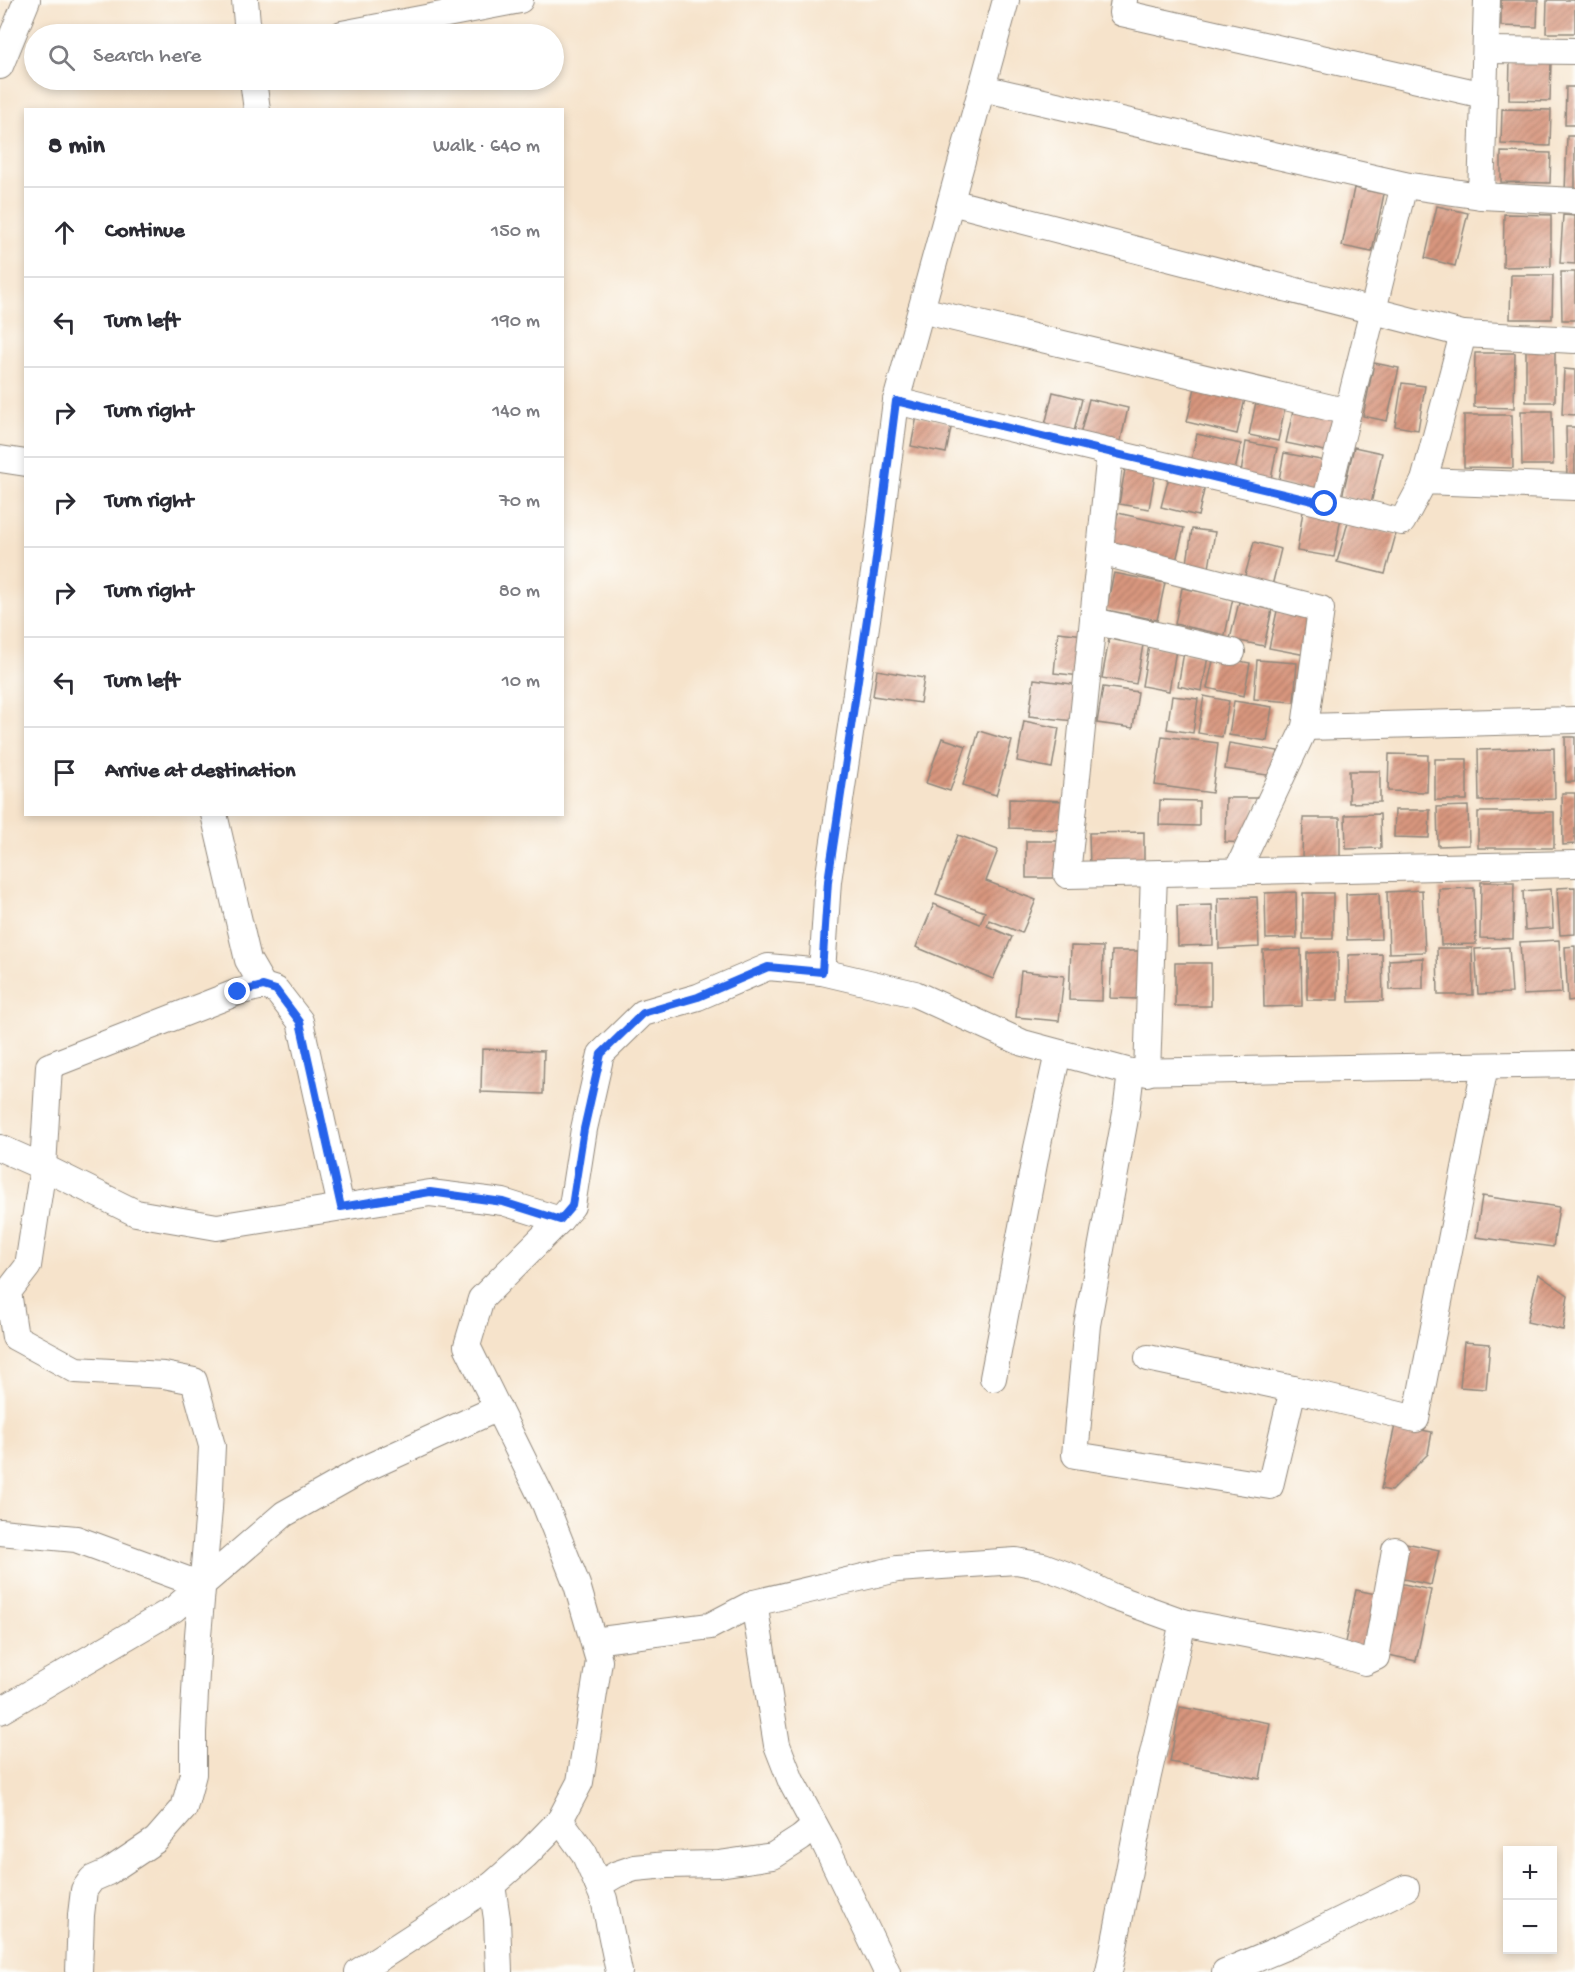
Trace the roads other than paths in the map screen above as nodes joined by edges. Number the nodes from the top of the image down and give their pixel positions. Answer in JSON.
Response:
{"nodes":[{"id":1,"x":27,"y":0,"type":"edge"},
{"id":2,"x":245,"y":0,"type":"edge"},
{"id":3,"x":520,"y":0,"type":"edge"},
{"id":4,"x":1006,"y":0,"type":"edge"},
{"id":5,"x":1124,"y":0,"type":"edge"},
{"id":6,"x":1487,"y":0,"type":"edge"},
{"id":7,"x":247,"y":24,"type":"edge"},
{"id":8,"x":394,"y":24,"type":"edge"},
{"id":9,"x":1486,"y":50,"type":"junction"},
{"id":10,"x":1575,"y":51,"type":"edge"},
{"id":11,"x":0,"y":66,"type":"edge"},
{"id":12,"x":982,"y":88,"type":"junction"},
{"id":13,"x":254,"y":90,"type":"edge"},
{"id":14,"x":1484,"y":96,"type":"junction"},
{"id":15,"x":257,"y":108,"type":"edge"},
{"id":16,"x":1404,"y":185,"type":"junction"},
{"id":17,"x":1481,"y":196,"type":"junction"},
{"id":18,"x":1575,"y":201,"type":"edge"},
{"id":19,"x":951,"y":202,"type":"junction"},
{"id":20,"x":1373,"y":309,"type":"junction"},
{"id":21,"x":921,"y":310,"type":"junction"},
{"id":22,"x":1463,"y":334,"type":"junction"},
{"id":23,"x":1575,"y":340,"type":"edge"},
{"id":24,"x":896,"y":401,"type":"junction"},
{"id":25,"x":1348,"y":412,"type":"junction"},
{"id":26,"x":1110,"y":452,"type":"junction"},
{"id":27,"x":0,"y":459,"type":"edge"},
{"id":28,"x":24,"y":464,"type":"edge"},
{"id":29,"x":1424,"y":481,"type":"junction"},
{"id":30,"x":1575,"y":487,"type":"edge"},
{"id":31,"x":1325,"y":504,"type":"junction"},
{"id":32,"x":1100,"y":552,"type":"junction"},
{"id":33,"x":1093,"y":621,"type":"junction"},
{"id":34,"x":1232,"y":652,"type":"dead end"},
{"id":35,"x":1575,"y":720,"type":"edge"},
{"id":36,"x":1305,"y":727,"type":"junction"},
{"id":37,"x":214,"y":816,"type":"edge"},
{"id":38,"x":1575,"y":864,"type":"edge"},
{"id":39,"x":1237,"y":871,"type":"junction"},
{"id":40,"x":1154,"y":874,"type":"junction"},
{"id":41,"x":822,"y":972,"type":"junction"},
{"id":42,"x":263,"y":986,"type":"junction"},
{"id":43,"x":1058,"y":1053,"type":"junction"},
{"id":44,"x":1575,"y":1064,"type":"edge"},
{"id":45,"x":1485,"y":1066,"type":"junction"},
{"id":46,"x":1139,"y":1072,"type":"junction"},
{"id":47,"x":0,"y":1148,"type":"edge"},
{"id":48,"x":43,"y":1167,"type":"junction"},
{"id":49,"x":341,"y":1207,"type":"junction"},
{"id":50,"x":560,"y":1220,"type":"junction"},
{"id":51,"x":4,"y":1291,"type":"edge"},
{"id":52,"x":7,"y":1340,"type":"edge"},
{"id":53,"x":1148,"y":1358,"type":"dead end"},
{"id":54,"x":993,"y":1378,"type":"dead end"},
{"id":55,"x":1293,"y":1389,"type":"junction"},
{"id":56,"x":498,"y":1408,"type":"junction"},
{"id":57,"x":0,"y":1532,"type":"edge"},
{"id":58,"x":1395,"y":1550,"type":"dead end"},
{"id":59,"x":201,"y":1585,"type":"junction"},
{"id":60,"x":754,"y":1603,"type":"junction"},
{"id":61,"x":1183,"y":1622,"type":"junction"},
{"id":62,"x":593,"y":1638,"type":"junction"},
{"id":63,"x":0,"y":1711,"type":"edge"},
{"id":64,"x":560,"y":1821,"type":"junction"},
{"id":65,"x":815,"y":1826,"type":"junction"},
{"id":66,"x":492,"y":1885,"type":"junction"},
{"id":67,"x":598,"y":1885,"type":"junction"},
{"id":68,"x":1406,"y":1888,"type":"dead end"},
{"id":69,"x":79,"y":1972,"type":"edge"},
{"id":70,"x":358,"y":1972,"type":"edge"},
{"id":71,"x":499,"y":1972,"type":"edge"},
{"id":72,"x":619,"y":1972,"type":"edge"},
{"id":73,"x":886,"y":1972,"type":"edge"},
{"id":74,"x":1109,"y":1972,"type":"edge"},
{"id":75,"x":1225,"y":1972,"type":"edge"}],
"edges":[{"from":1,"to":11,"type":"street"},
{"from":2,"to":7,"type":"street"},
{"from":3,"to":8,"type":"street"},
{"from":4,"to":12,"type":"street"},
{"from":5,"to":14,"type":"street"},
{"from":6,"to":9,"type":"street"},
{"from":9,"to":10,"type":"street"},
{"from":9,"to":14,"type":"street"},
{"from":12,"to":16,"type":"street"},
{"from":12,"to":19,"type":"street"},
{"from":13,"to":15,"type":"street"},
{"from":14,"to":17,"type":"street"},
{"from":16,"to":17,"type":"street"},
{"from":16,"to":20,"type":"street"},
{"from":17,"to":18,"type":"street"},
{"from":19,"to":20,"type":"street"},
{"from":19,"to":21,"type":"street"},
{"from":20,"to":22,"type":"street"},
{"from":20,"to":25,"type":"street"},
{"from":21,"to":24,"type":"street"},
{"from":21,"to":25,"type":"street"},
{"from":22,"to":23,"type":"street"},
{"from":22,"to":29,"type":"street"},
{"from":24,"to":26,"type":"street"},
{"from":24,"to":41,"type":"street"},
{"from":25,"to":31,"type":"street"},
{"from":26,"to":31,"type":"street"},
{"from":26,"to":32,"type":"street"},
{"from":27,"to":28,"type":"street"},
{"from":29,"to":30,"type":"street"},
{"from":29,"to":31,"type":"street"},
{"from":32,"to":33,"type":"street"},
{"from":32,"to":36,"type":"street"},
{"from":33,"to":34,"type":"street"},
{"from":33,"to":40,"type":"street"},
{"from":35,"to":36,"type":"street"},
{"from":36,"to":39,"type":"street"},
{"from":37,"to":42,"type":"street"},
{"from":38,"to":39,"type":"street"},
{"from":39,"to":40,"type":"street"},
{"from":40,"to":46,"type":"street"},
{"from":41,"to":43,"type":"street"},
{"from":41,"to":50,"type":"street"},
{"from":42,"to":48,"type":"street"},
{"from":42,"to":49,"type":"street"},
{"from":43,"to":46,"type":"street"},
{"from":43,"to":54,"type":"street"},
{"from":44,"to":45,"type":"street"},
{"from":45,"to":46,"type":"street"},
{"from":45,"to":55,"type":"street"},
{"from":46,"to":55,"type":"street"},
{"from":47,"to":48,"type":"street"},
{"from":48,"to":49,"type":"street"},
{"from":48,"to":51,"type":"street"},
{"from":49,"to":50,"type":"street"},
{"from":50,"to":56,"type":"street"},
{"from":51,"to":52,"type":"street"},
{"from":52,"to":59,"type":"street"},
{"from":53,"to":55,"type":"street"},
{"from":56,"to":59,"type":"street"},
{"from":56,"to":62,"type":"street"},
{"from":57,"to":59,"type":"street"},
{"from":58,"to":61,"type":"street"},
{"from":59,"to":63,"type":"street"},
{"from":59,"to":69,"type":"street"},
{"from":60,"to":61,"type":"street"},
{"from":60,"to":62,"type":"street"},
{"from":60,"to":65,"type":"street"},
{"from":61,"to":74,"type":"street"},
{"from":62,"to":64,"type":"street"},
{"from":64,"to":66,"type":"street"},
{"from":64,"to":67,"type":"street"},
{"from":65,"to":67,"type":"street"},
{"from":65,"to":73,"type":"street"},
{"from":66,"to":70,"type":"street"},
{"from":66,"to":71,"type":"street"},
{"from":67,"to":72,"type":"street"},
{"from":68,"to":75,"type":"street"}]}
